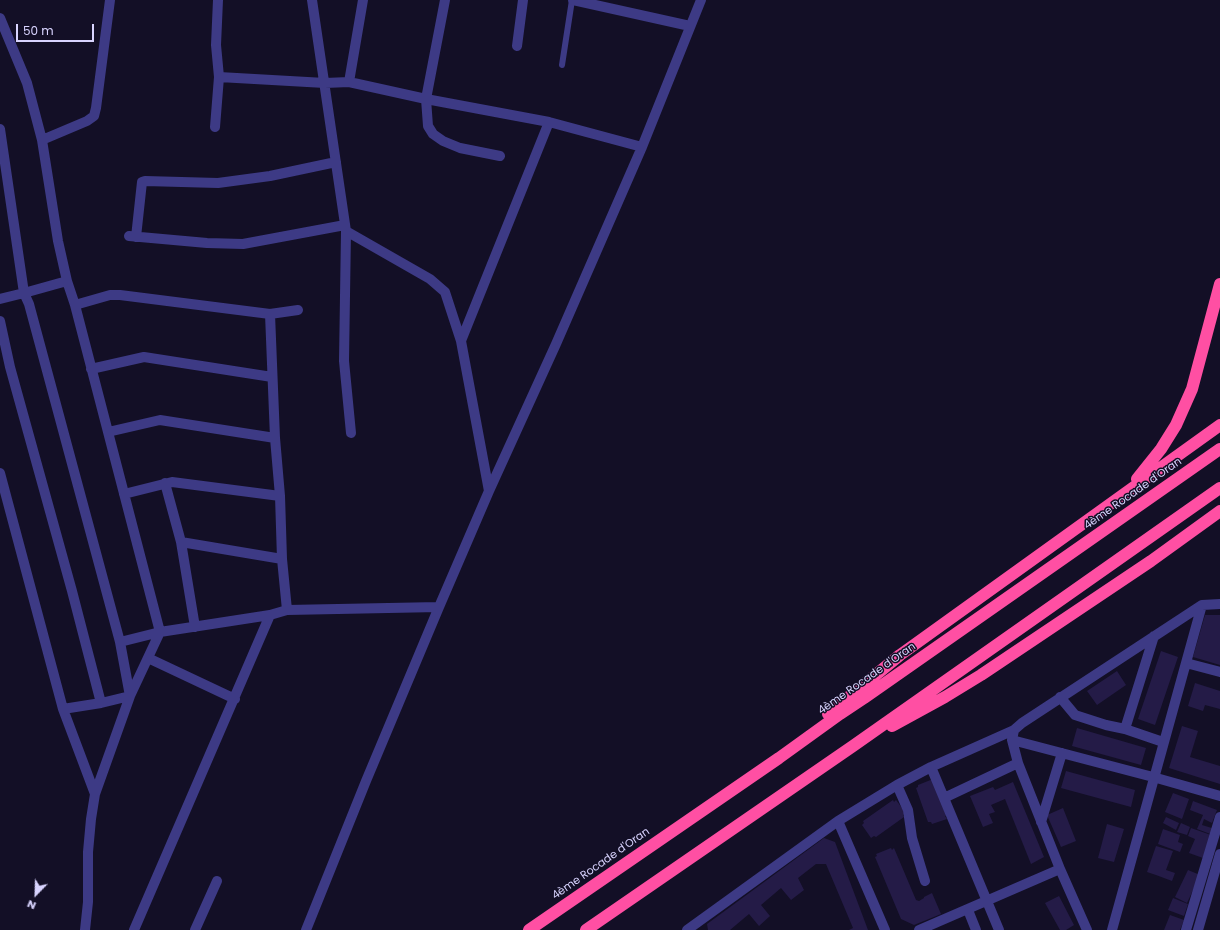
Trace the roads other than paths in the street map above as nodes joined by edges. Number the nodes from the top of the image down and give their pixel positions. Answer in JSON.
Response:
{"nodes":[{"id":1,"x":110,"y":0,"type":"edge"},
{"id":2,"x":218,"y":0,"type":"edge"},
{"id":3,"x":312,"y":0,"type":"edge"},
{"id":4,"x":363,"y":0,"type":"edge"},
{"id":5,"x":445,"y":0,"type":"edge"},
{"id":6,"x":523,"y":0,"type":"edge"},
{"id":7,"x":573,"y":0,"type":"edge"},
{"id":8,"x":701,"y":0,"type":"edge"},
{"id":9,"x":611,"y":5,"type":"edge"},
{"id":10,"x":0,"y":18,"type":"edge"},
{"id":11,"x":690,"y":26,"type":"junction"},
{"id":12,"x":517,"y":46,"type":"dead end"},
{"id":13,"x":562,"y":65,"type":"dead end"},
{"id":14,"x":219,"y":77,"type":"junction"},
{"id":15,"x":349,"y":82,"type":"junction"},
{"id":16,"x":325,"y":83,"type":"junction"},
{"id":17,"x":426,"y":99,"type":"junction"},
{"id":18,"x":549,"y":122,"type":"junction"},
{"id":19,"x":215,"y":127,"type":"dead end"},
{"id":20,"x":0,"y":133,"type":"edge"},
{"id":21,"x":42,"y":140,"type":"junction"},
{"id":22,"x":642,"y":147,"type":"junction"},
{"id":23,"x":500,"y":156,"type":"dead end"},
{"id":24,"x":336,"y":162,"type":"junction"},
{"id":25,"x":346,"y":228,"type":"junction"},
{"id":26,"x":67,"y":281,"type":"junction"},
{"id":27,"x":1220,"y":284,"type":"edge"},
{"id":28,"x":24,"y":293,"type":"junction"},
{"id":29,"x":0,"y":299,"type":"edge"},
{"id":30,"x":75,"y":305,"type":"junction"},
{"id":31,"x":298,"y":310,"type":"dead end"},
{"id":32,"x":270,"y":314,"type":"junction"},
{"id":33,"x":0,"y":321,"type":"edge"},
{"id":34,"x":461,"y":341,"type":"junction"},
{"id":35,"x":91,"y":369,"type":"junction"},
{"id":36,"x":272,"y":377,"type":"junction"},
{"id":37,"x":1220,"y":426,"type":"edge"},
{"id":38,"x":108,"y":432,"type":"junction"},
{"id":39,"x":351,"y":433,"type":"dead end"},
{"id":40,"x":275,"y":438,"type":"junction"},
{"id":41,"x":1220,"y":449,"type":"edge"},
{"id":42,"x":0,"y":473,"type":"edge"},
{"id":43,"x":165,"y":483,"type":"junction"},
{"id":44,"x":1220,"y":488,"type":"edge"},
{"id":45,"x":489,"y":491,"type":"junction"},
{"id":46,"x":124,"y":494,"type":"junction"},
{"id":47,"x":1123,"y":495,"type":"junction"},
{"id":48,"x":280,"y":496,"type":"junction"},
{"id":49,"x":1220,"y":510,"type":"edge"},
{"id":50,"x":1220,"y":521,"type":"edge"},
{"id":51,"x":1186,"y":535,"type":"junction"},
{"id":52,"x":181,"y":542,"type":"junction"},
{"id":53,"x":282,"y":559,"type":"junction"},
{"id":54,"x":1220,"y":604,"type":"edge"},
{"id":55,"x":1202,"y":605,"type":"junction"},
{"id":56,"x":439,"y":607,"type":"junction"},
{"id":57,"x":287,"y":610,"type":"junction"},
{"id":58,"x":270,"y":615,"type":"junction"},
{"id":59,"x":195,"y":627,"type":"junction"},
{"id":60,"x":160,"y":632,"type":"junction"},
{"id":61,"x":1154,"y":636,"type":"junction"},
{"id":62,"x":120,"y":642,"type":"junction"},
{"id":63,"x":148,"y":658,"type":"junction"},
{"id":64,"x":1186,"y":663,"type":"junction"},
{"id":65,"x":1220,"y":672,"type":"edge"},
{"id":66,"x":130,"y":696,"type":"junction"},
{"id":67,"x":1060,"y":697,"type":"junction"},
{"id":68,"x":235,"y":699,"type":"junction"},
{"id":69,"x":101,"y":703,"type":"junction"},
{"id":70,"x":63,"y":709,"type":"junction"},
{"id":71,"x":1125,"y":729,"type":"junction"},
{"id":72,"x":1013,"y":735,"type":"junction"},
{"id":73,"x":1164,"y":742,"type":"junction"},
{"id":74,"x":853,"y":746,"type":"junction"},
{"id":75,"x":1062,"y":753,"type":"junction"},
{"id":76,"x":779,"y":758,"type":"junction"},
{"id":77,"x":1018,"y":763,"type":"junction"},
{"id":78,"x":931,"y":767,"type":"junction"},
{"id":79,"x":1154,"y":777,"type":"junction"},
{"id":80,"x":897,"y":785,"type":"junction"},
{"id":81,"x":94,"y":794,"type":"junction"},
{"id":82,"x":1220,"y":796,"type":"edge"},
{"id":83,"x":944,"y":798,"type":"junction"},
{"id":84,"x":1220,"y":817,"type":"edge"},
{"id":85,"x":838,"y":821,"type":"junction"},
{"id":86,"x":1041,"y":822,"type":"junction"},
{"id":87,"x":1220,"y":854,"type":"edge"},
{"id":88,"x":1060,"y":869,"type":"junction"},
{"id":89,"x":217,"y":881,"type":"dead end"},
{"id":90,"x":925,"y":881,"type":"dead end"},
{"id":91,"x":987,"y":901,"type":"junction"},
{"id":92,"x":968,"y":910,"type":"junction"},
{"id":93,"x":689,"y":929,"type":"edge"},
{"id":94,"x":85,"y":930,"type":"edge"},
{"id":95,"x":134,"y":930,"type":"edge"},
{"id":96,"x":195,"y":930,"type":"edge"},
{"id":97,"x":306,"y":930,"type":"edge"},
{"id":98,"x":529,"y":930,"type":"edge"},
{"id":99,"x":586,"y":930,"type":"edge"},
{"id":100,"x":885,"y":930,"type":"edge"},
{"id":101,"x":918,"y":930,"type":"edge"},
{"id":102,"x":976,"y":930,"type":"edge"},
{"id":103,"x":999,"y":930,"type":"edge"},
{"id":104,"x":1087,"y":930,"type":"edge"},
{"id":105,"x":1112,"y":930,"type":"edge"},
{"id":106,"x":1186,"y":930,"type":"edge"},
{"id":107,"x":1198,"y":930,"type":"edge"}],
"edges":[{"from":1,"to":21,"type":"street"},
{"from":2,"to":14,"type":"street"},
{"from":3,"to":16,"type":"street"},
{"from":4,"to":15,"type":"street"},
{"from":5,"to":17,"type":"street"},
{"from":6,"to":12,"type":"street"},
{"from":7,"to":9,"type":"street"},
{"from":7,"to":13,"type":"lane"},
{"from":8,"to":11,"type":"street"},
{"from":9,"to":11,"type":"street"},
{"from":10,"to":21,"type":"street"},
{"from":11,"to":22,"type":"street"},
{"from":14,"to":16,"type":"street"},
{"from":14,"to":19,"type":"street"},
{"from":15,"to":16,"type":"street"},
{"from":15,"to":17,"type":"street"},
{"from":16,"to":24,"type":"street"},
{"from":17,"to":18,"type":"street"},
{"from":17,"to":23,"type":"street"},
{"from":18,"to":22,"type":"street"},
{"from":18,"to":34,"type":"street"},
{"from":20,"to":28,"type":"street"},
{"from":21,"to":26,"type":"street"},
{"from":22,"to":45,"type":"street"},
{"from":24,"to":25,"type":"street"},
{"from":24,"to":25,"type":"street"},
{"from":25,"to":34,"type":"street"},
{"from":25,"to":39,"type":"street"},
{"from":26,"to":28,"type":"street"},
{"from":26,"to":30,"type":"street"},
{"from":27,"to":47,"type":"highway"},
{"from":28,"to":29,"type":"street"},
{"from":28,"to":62,"type":"street"},
{"from":30,"to":32,"type":"street"},
{"from":30,"to":35,"type":"street"},
{"from":31,"to":32,"type":"street"},
{"from":32,"to":36,"type":"street"},
{"from":33,"to":69,"type":"street"},
{"from":34,"to":45,"type":"street"},
{"from":35,"to":36,"type":"street"},
{"from":35,"to":38,"type":"street"},
{"from":36,"to":40,"type":"street"},
{"from":37,"to":47,"type":"highway"},
{"from":38,"to":40,"type":"street"},
{"from":38,"to":46,"type":"street"},
{"from":40,"to":48,"type":"street"},
{"from":41,"to":76,"type":"highway","name":"4ème Rocade d'Oran"},
{"from":42,"to":70,"type":"street"},
{"from":43,"to":46,"type":"street"},
{"from":43,"to":48,"type":"street"},
{"from":43,"to":52,"type":"street"},
{"from":44,"to":74,"type":"highway"},
{"from":45,"to":56,"type":"street"},
{"from":46,"to":60,"type":"street"},
{"from":47,"to":76,"type":"highway"},
{"from":48,"to":53,"type":"street"},
{"from":49,"to":51,"type":"highway"},
{"from":50,"to":51,"type":"highway"},
{"from":51,"to":74,"type":"highway"},
{"from":52,"to":53,"type":"street"},
{"from":52,"to":59,"type":"street"},
{"from":53,"to":57,"type":"street"},
{"from":54,"to":55,"type":"street"},
{"from":55,"to":61,"type":"street"},
{"from":55,"to":64,"type":"street"},
{"from":56,"to":57,"type":"street"},
{"from":56,"to":97,"type":"street"},
{"from":57,"to":58,"type":"street"},
{"from":58,"to":59,"type":"street"},
{"from":58,"to":68,"type":"street"},
{"from":59,"to":60,"type":"street"},
{"from":60,"to":62,"type":"street"},
{"from":60,"to":63,"type":"street"},
{"from":61,"to":67,"type":"street"},
{"from":61,"to":71,"type":"street"},
{"from":62,"to":66,"type":"street"},
{"from":63,"to":66,"type":"street"},
{"from":63,"to":68,"type":"street"},
{"from":64,"to":65,"type":"street"},
{"from":64,"to":73,"type":"street"},
{"from":66,"to":69,"type":"street"},
{"from":66,"to":81,"type":"street"},
{"from":67,"to":71,"type":"street"},
{"from":67,"to":72,"type":"street"},
{"from":68,"to":95,"type":"street"},
{"from":69,"to":70,"type":"street"},
{"from":70,"to":81,"type":"street"},
{"from":71,"to":73,"type":"street"},
{"from":72,"to":75,"type":"street"},
{"from":72,"to":77,"type":"street"},
{"from":72,"to":78,"type":"street"},
{"from":73,"to":79,"type":"street"},
{"from":74,"to":99,"type":"highway"},
{"from":75,"to":79,"type":"street"},
{"from":75,"to":86,"type":"street"},
{"from":76,"to":98,"type":"highway","name":"4ème Rocade d'Oran"},
{"from":77,"to":83,"type":"street"},
{"from":77,"to":86,"type":"street"},
{"from":78,"to":80,"type":"street"},
{"from":78,"to":83,"type":"street"},
{"from":79,"to":82,"type":"street"},
{"from":79,"to":105,"type":"street"},
{"from":80,"to":85,"type":"street"},
{"from":80,"to":90,"type":"street"},
{"from":81,"to":94,"type":"street"},
{"from":83,"to":91,"type":"street"},
{"from":84,"to":106,"type":"street"},
{"from":85,"to":93,"type":"street"},
{"from":85,"to":100,"type":"street"},
{"from":86,"to":88,"type":"street"},
{"from":87,"to":107,"type":"street"},
{"from":88,"to":91,"type":"street"},
{"from":88,"to":104,"type":"street"},
{"from":89,"to":96,"type":"street"},
{"from":91,"to":92,"type":"street"},
{"from":91,"to":103,"type":"street"},
{"from":92,"to":101,"type":"street"},
{"from":92,"to":102,"type":"street"}]}
